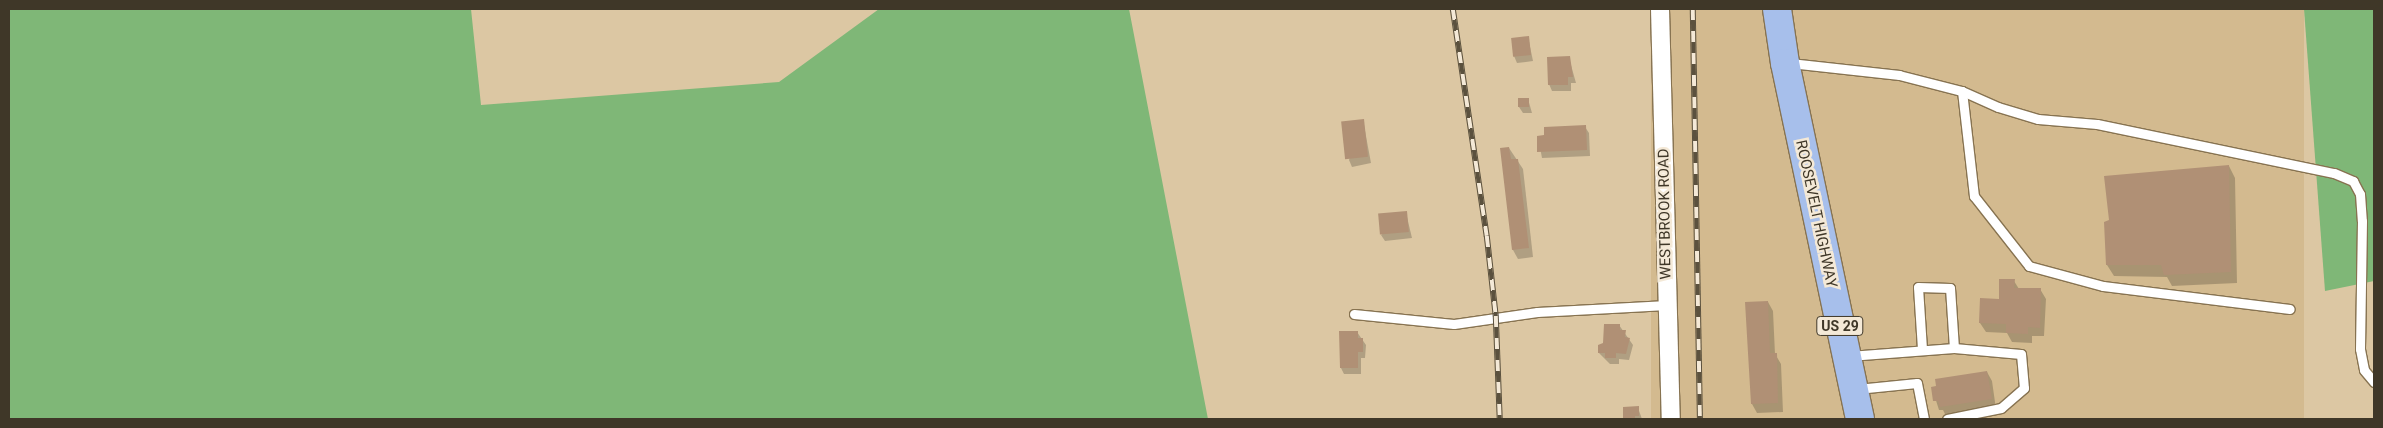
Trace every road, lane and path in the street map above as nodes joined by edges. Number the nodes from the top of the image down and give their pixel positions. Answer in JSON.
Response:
{"nodes":[{"id":1,"x":1660,"y":9,"type":"edge"},
{"id":2,"x":1777,"y":9,"type":"edge"},
{"id":3,"x":1784,"y":63,"type":"junction"},
{"id":4,"x":1962,"y":91,"type":"junction"},
{"id":5,"x":1668,"y":306,"type":"junction"},
{"id":6,"x":2290,"y":309,"type":"dead end"},
{"id":7,"x":1354,"y":314,"type":"dead end"},
{"id":8,"x":1954,"y":348,"type":"junction"},
{"id":9,"x":1922,"y":349,"type":"junction"},
{"id":10,"x":1847,"y":356,"type":"junction"},
{"id":11,"x":2374,"y":382,"type":"edge"},
{"id":12,"x":1854,"y":389,"type":"junction"},
{"id":13,"x":1671,"y":419,"type":"edge"},
{"id":14,"x":1860,"y":419,"type":"edge"},
{"id":15,"x":1924,"y":419,"type":"edge"},
{"id":16,"x":1947,"y":419,"type":"edge"}],
"edges":[{"from":1,"to":5,"type":"street","name":"WESTBROOK ROAD"},
{"from":2,"to":3,"type":"main road","name":"ROOSEVELT HIGHWAY","number":"US 29"},
{"from":3,"to":4,"type":"lane"},
{"from":3,"to":10,"type":"main road","name":"ROOSEVELT HIGHWAY","number":"US 29"},
{"from":4,"to":6,"type":"lane"},
{"from":4,"to":11,"type":"lane"},
{"from":5,"to":7,"type":"lane"},
{"from":5,"to":13,"type":"street","name":"WESTBROOK ROAD"},
{"from":8,"to":9,"type":"lane"},
{"from":8,"to":9,"type":"lane"},
{"from":8,"to":16,"type":"lane"},
{"from":9,"to":10,"type":"lane"},
{"from":10,"to":12,"type":"main road","name":"ROOSEVELT HIGHWAY","number":"US 29"},
{"from":12,"to":14,"type":"main road","name":"ROOSEVELT HIGHWAY","number":"US 29"},
{"from":12,"to":15,"type":"lane"}]}
